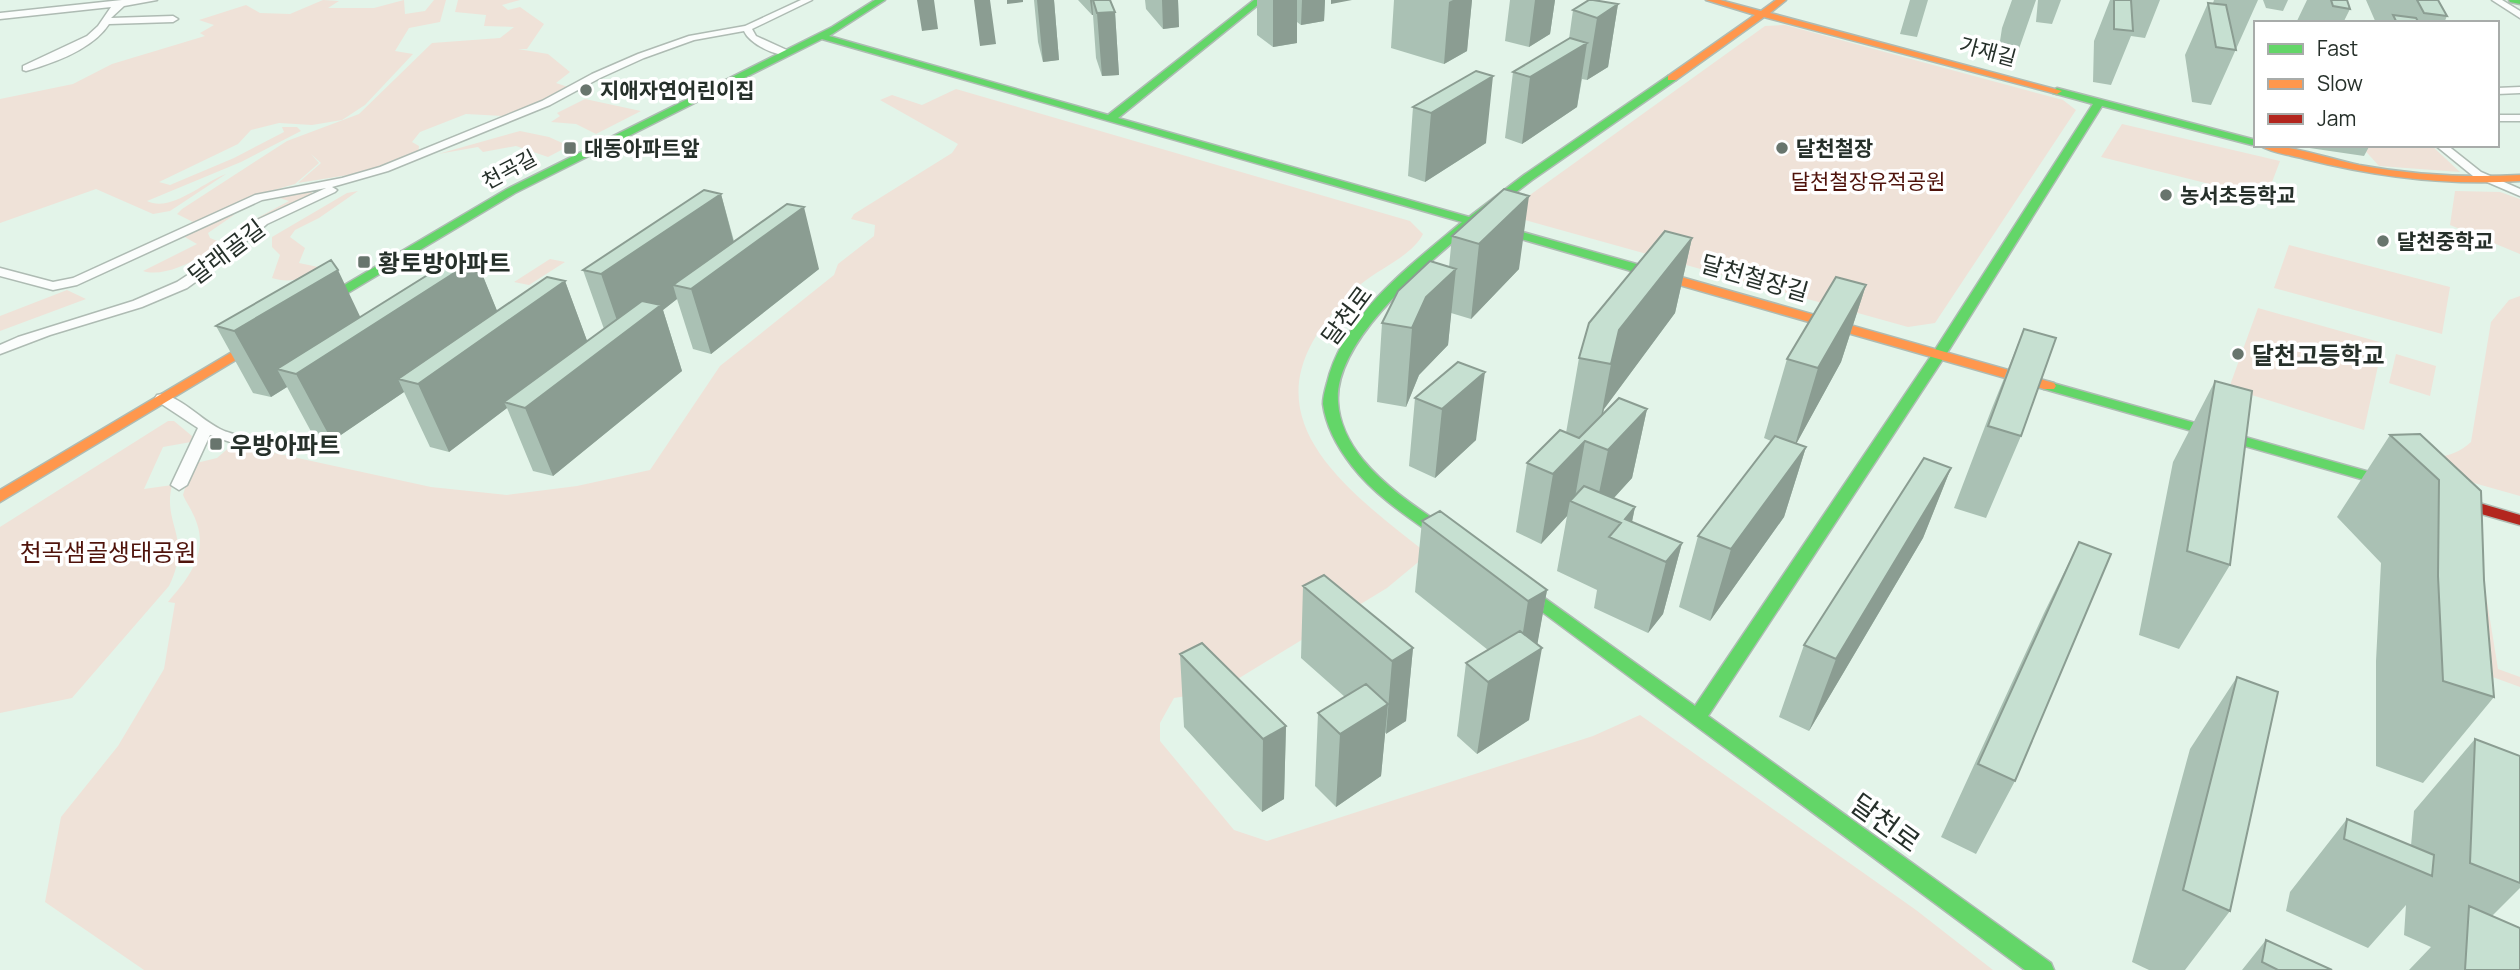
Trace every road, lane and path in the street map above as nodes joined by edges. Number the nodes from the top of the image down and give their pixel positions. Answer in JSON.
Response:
{"nodes":[{"id":1,"x":153,"y":0,"type":"edge"},
{"id":2,"x":808,"y":0,"type":"edge"},
{"id":3,"x":881,"y":0,"type":"edge"},
{"id":4,"x":1260,"y":0,"type":"edge"},
{"id":5,"x":1710,"y":0,"type":"edge"},
{"id":6,"x":1782,"y":0,"type":"edge"},
{"id":7,"x":2496,"y":0,"type":"edge"},
{"id":8,"x":2513,"y":0,"type":"edge"},
{"id":9,"x":2520,"y":1,"type":"edge"},
{"id":10,"x":122,"y":3,"type":"junction"},
{"id":11,"x":1763,"y":13,"type":"junction"},
{"id":12,"x":862,"y":14,"type":"junction"},
{"id":13,"x":0,"y":16,"type":"edge"},
{"id":14,"x":2520,"y":16,"type":"edge"},
{"id":15,"x":173,"y":19,"type":"dead end"},
{"id":16,"x":104,"y":21,"type":"junction"},
{"id":17,"x":747,"y":28,"type":"junction"},
{"id":18,"x":820,"y":36,"type":"junction"},
{"id":19,"x":864,"y":49,"type":"junction"},
{"id":20,"x":779,"y":57,"type":"junction"},
{"id":21,"x":26,"y":68,"type":"dead end"},
{"id":22,"x":2520,"y":90,"type":"edge"},
{"id":23,"x":2499,"y":91,"type":"edge"},
{"id":24,"x":2099,"y":102,"type":"junction"},
{"id":25,"x":1111,"y":118,"type":"junction"},
{"id":26,"x":2499,"y":118,"type":"edge"},
{"id":27,"x":2520,"y":118,"type":"edge"},
{"id":28,"x":2254,"y":142,"type":"edge"},
{"id":29,"x":2272,"y":147,"type":"edge"},
{"id":30,"x":2443,"y":147,"type":"edge"},
{"id":31,"x":370,"y":174,"type":"junction"},
{"id":32,"x":2520,"y":178,"type":"edge"},
{"id":33,"x":2490,"y":182,"type":"junction"},
{"id":34,"x":2520,"y":194,"type":"edge"},
{"id":35,"x":1406,"y":201,"type":"junction"},
{"id":36,"x":1473,"y":220,"type":"junction"},
{"id":37,"x":1548,"y":242,"type":"junction"},
{"id":38,"x":1441,"y":249,"type":"junction"},
{"id":39,"x":0,"y":272,"type":"edge"},
{"id":40,"x":306,"y":312,"type":"edge"},
{"id":41,"x":270,"y":333,"type":"edge"},
{"id":42,"x":0,"y":338,"type":"edge"},
{"id":43,"x":16,"y":343,"type":"junction"},
{"id":44,"x":0,"y":350,"type":"edge"},
{"id":45,"x":1940,"y":353,"type":"junction"},
{"id":46,"x":162,"y":398,"type":"junction"},
{"id":47,"x":205,"y":429,"type":"junction"},
{"id":48,"x":233,"y":438,"type":"dead end"},
{"id":49,"x":179,"y":485,"type":"dead end"},
{"id":50,"x":2415,"y":489,"type":"edge"},
{"id":51,"x":0,"y":497,"type":"edge"},
{"id":52,"x":2441,"y":497,"type":"edge"},
{"id":53,"x":2520,"y":520,"type":"edge"},
{"id":54,"x":1461,"y":547,"type":"edge"},
{"id":55,"x":1505,"y":579,"type":"edge"},
{"id":56,"x":1697,"y":718,"type":"junction"},
{"id":57,"x":2043,"y":970,"type":"edge"}],
"edges":[{"from":1,"to":10,"type":"street"},
{"from":2,"to":17,"type":"street"},
{"from":3,"to":12,"type":"street"},
{"from":4,"to":25,"type":"street"},
{"from":5,"to":11,"type":"street","name":"가재길"},
{"from":6,"to":11,"type":"street","name":"달천로"},
{"from":7,"to":14,"type":"street"},
{"from":8,"to":9,"type":"street"},
{"from":10,"to":13,"type":"street"},
{"from":10,"to":16,"type":"street"},
{"from":11,"to":24,"type":"street","name":"가재길"},
{"from":11,"to":36,"type":"street","name":"달천로"},
{"from":12,"to":18,"type":"street"},
{"from":12,"to":19,"type":"street"},
{"from":15,"to":16,"type":"street"},
{"from":16,"to":21,"type":"street"},
{"from":17,"to":20,"type":"street"},
{"from":17,"to":31,"type":"street","name":"달래골길"},
{"from":18,"to":19,"type":"street"},
{"from":18,"to":20,"type":"street"},
{"from":19,"to":20,"type":"street"},
{"from":19,"to":25,"type":"street","name":"달천철장길"},
{"from":20,"to":40,"type":"street","name":"천곡길"},
{"from":22,"to":23,"type":"street"},
{"from":24,"to":28,"type":"street","name":"가재길"},
{"from":24,"to":45,"type":"street"},
{"from":25,"to":35,"type":"street","name":"달천철장길"},
{"from":26,"to":27,"type":"street"},
{"from":29,"to":33,"type":"street"},
{"from":30,"to":33,"type":"street"},
{"from":31,"to":39,"type":"street","name":"달래골길"},
{"from":31,"to":43,"type":"street","name":"달래골길"},
{"from":32,"to":33,"type":"street"},
{"from":33,"to":34,"type":"street"},
{"from":35,"to":36,"type":"street","name":"달천철장길"},
{"from":35,"to":38,"type":"street"},
{"from":36,"to":37,"type":"street","name":"달천철장길"},
{"from":36,"to":38,"type":"street","name":"달천로"},
{"from":37,"to":38,"type":"street"},
{"from":37,"to":45,"type":"street","name":"달천철장길"},
{"from":38,"to":54,"type":"street","name":"달천로"},
{"from":41,"to":46,"type":"street"},
{"from":42,"to":43,"type":"street"},
{"from":43,"to":44,"type":"street","name":"달래골길"},
{"from":45,"to":50,"type":"street","name":"달천철장길"},
{"from":45,"to":56,"type":"street"},
{"from":46,"to":47,"type":"street"},
{"from":46,"to":51,"type":"street"},
{"from":47,"to":48,"type":"street"},
{"from":47,"to":49,"type":"street"},
{"from":52,"to":53,"type":"street"},
{"from":55,"to":56,"type":"street","name":"달천로"},
{"from":56,"to":57,"type":"street","name":"달천로"}]}
